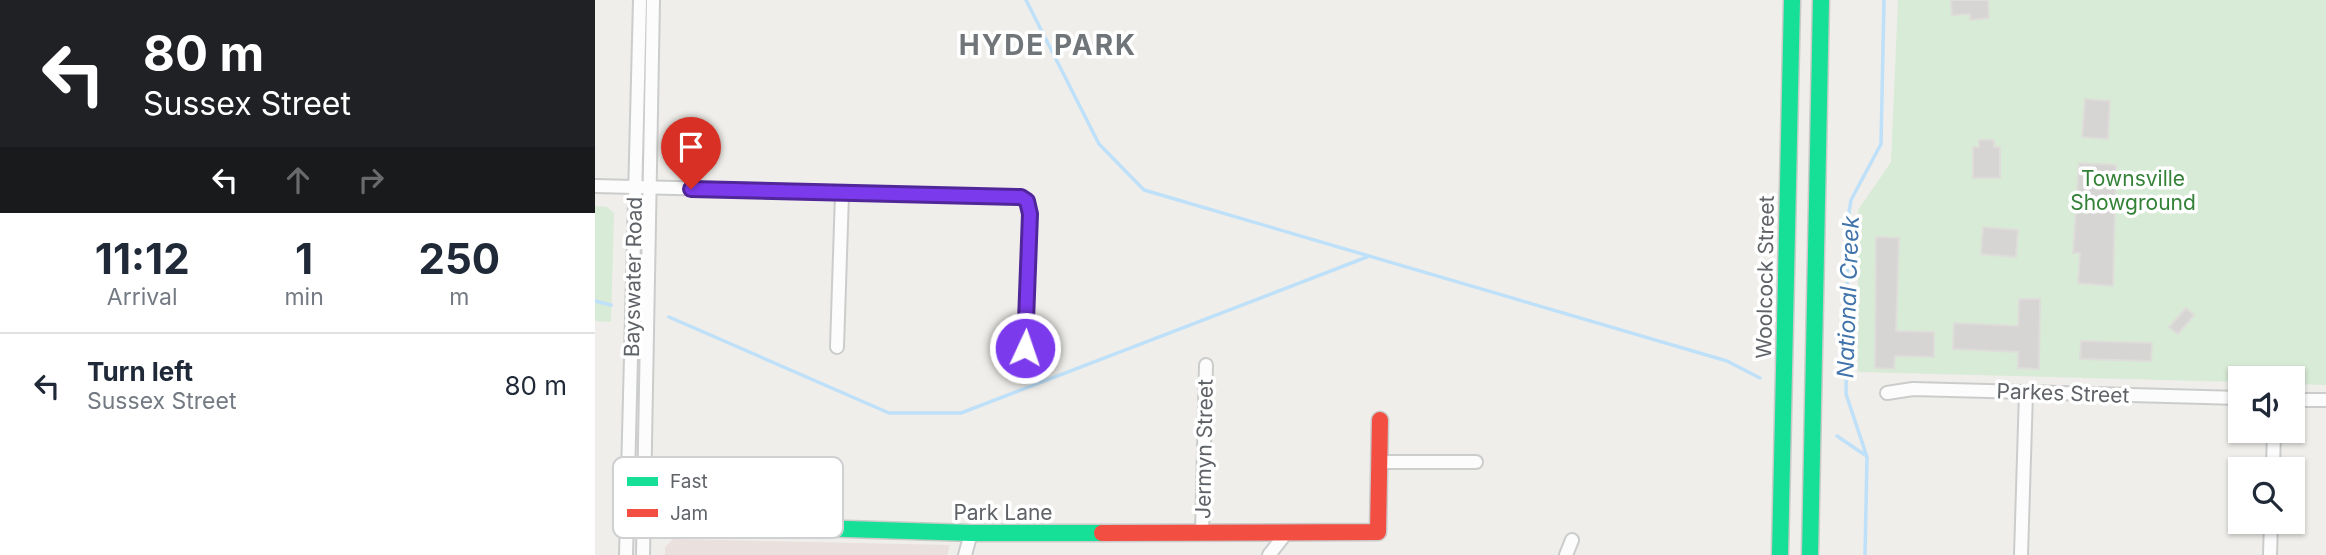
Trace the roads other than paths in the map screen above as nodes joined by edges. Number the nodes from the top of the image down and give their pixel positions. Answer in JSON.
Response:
{"nodes":[{"id":1,"x":640,"y":0,"type":"edge"},
{"id":2,"x":653,"y":0,"type":"edge"},
{"id":3,"x":1792,"y":0,"type":"edge"},
{"id":4,"x":1821,"y":0,"type":"edge"},
{"id":5,"x":595,"y":186,"type":"edge"},
{"id":6,"x":635,"y":187,"type":"junction"},
{"id":7,"x":651,"y":187,"type":"junction"},
{"id":8,"x":842,"y":194,"type":"junction"},
{"id":9,"x":837,"y":347,"type":"dead end"},
{"id":10,"x":1025,"y":348,"type":"dead end"},
{"id":11,"x":1206,"y":365,"type":"dead end"},
{"id":12,"x":2026,"y":392,"type":"junction"},
{"id":13,"x":1887,"y":393,"type":"dead end"},
{"id":14,"x":2228,"y":398,"type":"edge"},
{"id":15,"x":2305,"y":400,"type":"edge"},
{"id":16,"x":2326,"y":400,"type":"edge"},
{"id":17,"x":1380,"y":420,"type":"dead end"},
{"id":18,"x":629,"y":457,"type":"edge"},
{"id":19,"x":645,"y":457,"type":"edge"},
{"id":20,"x":1380,"y":462,"type":"junction"},
{"id":21,"x":1475,"y":462,"type":"dead end"},
{"id":22,"x":843,"y":529,"type":"edge"},
{"id":23,"x":1287,"y":532,"type":"junction"},
{"id":24,"x":971,"y":533,"type":"junction"},
{"id":25,"x":1202,"y":533,"type":"junction"},
{"id":26,"x":2271,"y":534,"type":"edge"},
{"id":27,"x":1572,"y":540,"type":"dead end"},
{"id":28,"x":965,"y":555,"type":"edge"},
{"id":29,"x":1269,"y":555,"type":"edge"},
{"id":30,"x":1566,"y":555,"type":"edge"},
{"id":31,"x":1780,"y":555,"type":"edge"},
{"id":32,"x":1811,"y":555,"type":"edge"},
{"id":33,"x":2021,"y":555,"type":"edge"},
{"id":34,"x":2270,"y":555,"type":"edge"}],
"edges":[{"from":1,"to":6,"type":"street","name":"Bayswater Road"},
{"from":2,"to":7,"type":"street","name":"Bayswater Road"},
{"from":3,"to":31,"type":"main road","name":"Woolcock Street"},
{"from":4,"to":32,"type":"main road"},
{"from":5,"to":6,"type":"street"},
{"from":6,"to":7,"type":"street"},
{"from":6,"to":18,"type":"street","name":"Bayswater Road"},
{"from":7,"to":8,"type":"street"},
{"from":7,"to":19,"type":"street","name":"Bayswater Road"},
{"from":8,"to":9,"type":"street"},
{"from":8,"to":10,"type":"street"},
{"from":11,"to":25,"type":"street","name":"Jermyn Street"},
{"from":12,"to":13,"type":"street","name":"Parkes Street"},
{"from":12,"to":14,"type":"street","name":"Parkes Street"},
{"from":12,"to":33,"type":"street"},
{"from":15,"to":16,"type":"street"},
{"from":17,"to":20,"type":"main road"},
{"from":20,"to":21,"type":"street"},
{"from":20,"to":23,"type":"main road","name":"Park Lane"},
{"from":22,"to":24,"type":"main road","name":"Park Lane"},
{"from":23,"to":25,"type":"main road","name":"Park Lane"},
{"from":23,"to":29,"type":"street"},
{"from":24,"to":25,"type":"main road","name":"Park Lane"},
{"from":24,"to":28,"type":"street"},
{"from":26,"to":34,"type":"street"},
{"from":27,"to":30,"type":"street"}]}
